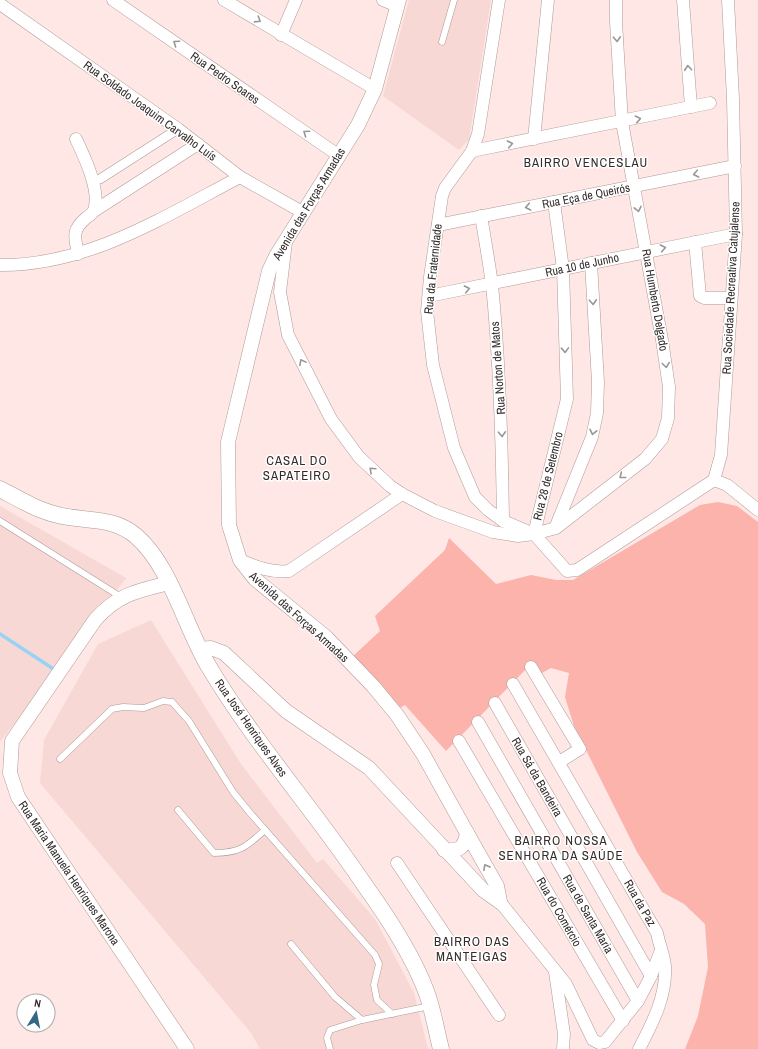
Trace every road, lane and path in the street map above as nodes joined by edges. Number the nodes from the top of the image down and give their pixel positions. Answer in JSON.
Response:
{"nodes":[{"id":1,"x":113,"y":0,"type":"edge"},
{"id":2,"x":224,"y":0,"type":"edge"},
{"id":3,"x":296,"y":0,"type":"edge"},
{"id":4,"x":383,"y":0,"type":"edge"},
{"id":5,"x":454,"y":0,"type":"edge"},
{"id":6,"x":499,"y":0,"type":"edge"},
{"id":7,"x":548,"y":0,"type":"edge"},
{"id":8,"x":616,"y":0,"type":"edge"},
{"id":9,"x":683,"y":0,"type":"edge"},
{"id":10,"x":728,"y":0,"type":"edge"},
{"id":11,"x":398,"y":3,"type":"edge"},
{"id":12,"x":0,"y":4,"type":"edge"},
{"id":13,"x":281,"y":35,"type":"junction"},
{"id":14,"x":442,"y":42,"type":"dead end"},
{"id":15,"x":375,"y":90,"type":"junction"},
{"id":16,"x":710,"y":104,"type":"dead end"},
{"id":17,"x":692,"y":107,"type":"junction"},
{"id":18,"x":622,"y":122,"type":"junction"},
{"id":19,"x":178,"y":129,"type":"junction"},
{"id":20,"x":76,"y":139,"type":"dead end"},
{"id":21,"x":534,"y":139,"type":"junction"},
{"id":22,"x":198,"y":144,"type":"junction"},
{"id":23,"x":472,"y":151,"type":"junction"},
{"id":24,"x":338,"y":155,"type":"junction"},
{"id":25,"x":735,"y":166,"type":"junction"},
{"id":26,"x":240,"y":176,"type":"junction"},
{"id":27,"x":92,"y":181,"type":"junction"},
{"id":28,"x":633,"y":186,"type":"junction"},
{"id":29,"x":554,"y":202,"type":"junction"},
{"id":30,"x":94,"y":211,"type":"junction"},
{"id":31,"x":304,"y":213,"type":"junction"},
{"id":32,"x":481,"y":216,"type":"junction"},
{"id":33,"x":438,"y":225,"type":"junction"},
{"id":34,"x":736,"y":234,"type":"junction"},
{"id":35,"x":286,"y":242,"type":"junction"},
{"id":36,"x":695,"y":242,"type":"junction"},
{"id":37,"x":647,"y":251,"type":"junction"},
{"id":38,"x":78,"y":254,"type":"junction"},
{"id":39,"x":591,"y":263,"type":"junction"},
{"id":40,"x":0,"y":265,"type":"edge"},
{"id":41,"x":563,"y":269,"type":"junction"},
{"id":42,"x":492,"y":284,"type":"junction"},
{"id":43,"x":428,"y":296,"type":"junction"},
{"id":44,"x":731,"y":298,"type":"junction"},
{"id":45,"x":714,"y":480,"type":"junction"},
{"id":46,"x":0,"y":489,"type":"edge"},
{"id":47,"x":402,"y":494,"type":"junction"},
{"id":48,"x":758,"y":510,"type":"edge"},
{"id":49,"x":0,"y":521,"type":"edge"},
{"id":50,"x":503,"y":521,"type":"junction"},
{"id":51,"x":556,"y":528,"type":"junction"},
{"id":52,"x":534,"y":534,"type":"junction"},
{"id":53,"x":240,"y":560,"type":"junction"},
{"id":54,"x":169,"y":583,"type":"junction"},
{"id":55,"x":121,"y":597,"type":"junction"},
{"id":56,"x":200,"y":649,"type":"junction"},
{"id":57,"x":531,"y":667,"type":"dead end"},
{"id":58,"x":513,"y":684,"type":"dead end"},
{"id":59,"x":495,"y":703,"type":"dead end"},
{"id":60,"x":478,"y":722,"type":"dead end"},
{"id":61,"x":459,"y":741,"type":"dead end"},
{"id":62,"x":60,"y":759,"type":"dead end"},
{"id":63,"x":559,"y":762,"type":"junction"},
{"id":64,"x":178,"y":810,"type":"dead end"},
{"id":65,"x":265,"y":830,"type":"junction"},
{"id":66,"x":467,"y":833,"type":"junction"},
{"id":67,"x":444,"y":850,"type":"junction"},
{"id":68,"x":397,"y":863,"type":"dead end"},
{"id":69,"x":500,"y":902,"type":"junction"},
{"id":70,"x":292,"y":944,"type":"dead end"},
{"id":71,"x":661,"y":950,"type":"junction"},
{"id":72,"x":555,"y":972,"type":"junction"},
{"id":73,"x":651,"y":976,"type":"junction"},
{"id":74,"x":638,"y":1001,"type":"junction"},
{"id":75,"x":430,"y":1006,"type":"junction"},
{"id":76,"x":392,"y":1014,"type":"junction"},
{"id":77,"x":499,"y":1015,"type":"dead end"},
{"id":78,"x":362,"y":1020,"type":"junction"},
{"id":79,"x":623,"y":1021,"type":"junction"},
{"id":80,"x":440,"y":1046,"type":"edge"},
{"id":81,"x":187,"y":1049,"type":"edge"},
{"id":82,"x":330,"y":1049,"type":"edge"},
{"id":83,"x":563,"y":1049,"type":"edge"},
{"id":84,"x":639,"y":1049,"type":"edge"}],
"edges":[{"from":24,"to":1,"type":"street","name":"Rua Pedro Soares","one_way":true},
{"from":2,"to":13,"type":"street","one_way":true},
{"from":3,"to":13,"type":"street"},
{"from":4,"to":11,"type":"street"},
{"from":5,"to":14,"type":"lane"},
{"from":6,"to":23,"type":"street","name":"Rua da Fraternidade"},
{"from":7,"to":21,"type":"street"},
{"from":8,"to":18,"type":"street","name":"Rua Humberto Delgado","one_way":true},
{"from":17,"to":9,"type":"street","one_way":true},
{"from":10,"to":25,"type":"street","name":"Rua Sociedade Recreativa Catujalense"},
{"from":11,"to":15,"type":"street","name":"Avenida das Forças Armadas"},
{"from":12,"to":19,"type":"street","name":"Rua Soldado Joaquim Carvalho Luís"},
{"from":13,"to":15,"type":"street"},
{"from":15,"to":24,"type":"street","name":"Avenida das Forças Armadas"},
{"from":16,"to":17,"type":"street"},
{"from":18,"to":17,"type":"street","one_way":true},
{"from":18,"to":21,"type":"street"},
{"from":18,"to":28,"type":"street","name":"Rua Humberto Delgado"},
{"from":19,"to":22,"type":"street","name":"Rua Soldado Joaquim Carvalho Luís"},
{"from":19,"to":27,"type":"street"},
{"from":20,"to":27,"type":"street"},
{"from":23,"to":21,"type":"street","one_way":true},
{"from":22,"to":26,"type":"street","name":"Rua Soldado Joaquim Carvalho Luís"},
{"from":22,"to":30,"type":"street"},
{"from":23,"to":33,"type":"street","name":"Rua da Fraternidade"},
{"from":24,"to":31,"type":"street","name":"Avenida das Forças Armadas"},
{"from":25,"to":28,"type":"street","name":"Rua Eça de Queirós","one_way":true},
{"from":25,"to":34,"type":"street","name":"Rua Sociedade Recreativa Catujalense"},
{"from":26,"to":31,"type":"street","name":"Rua Soldado Joaquim Carvalho Luís"},
{"from":26,"to":38,"type":"street"},
{"from":27,"to":30,"type":"street"},
{"from":28,"to":29,"type":"street","name":"Rua Eça de Queirós"},
{"from":28,"to":37,"type":"street","name":"Rua Humberto Delgado","one_way":true},
{"from":29,"to":32,"type":"street","name":"Rua Eça de Queirós","one_way":true},
{"from":29,"to":41,"type":"street","name":"Rua 28 de Setembro"},
{"from":30,"to":38,"type":"street"},
{"from":31,"to":35,"type":"street","name":"Avenida das Forças Armadas"},
{"from":32,"to":33,"type":"street","name":"Rua Eça de Queirós"},
{"from":32,"to":42,"type":"street","name":"Rua Norton de Matos"},
{"from":33,"to":43,"type":"street","name":"Rua da Fraternidade"},
{"from":34,"to":36,"type":"street","name":"Rua 10 de Junho"},
{"from":34,"to":44,"type":"street","name":"Rua Sociedade Recreativa Catujalense"},
{"from":47,"to":35,"type":"street","name":"Rua 28 de Setembro","one_way":true},
{"from":35,"to":53,"type":"street","name":"Avenida das Forças Armadas"},
{"from":37,"to":36,"type":"street","name":"Rua 10 de Junho","one_way":true},
{"from":36,"to":44,"type":"street"},
{"from":37,"to":39,"type":"street","name":"Rua 10 de Junho"},
{"from":37,"to":51,"type":"street","name":"Rua Humberto Delgado","one_way":true},
{"from":38,"to":40,"type":"street"},
{"from":39,"to":41,"type":"street","name":"Rua 10 de Junho"},
{"from":39,"to":51,"type":"street","one_way":true},
{"from":41,"to":42,"type":"street","name":"Rua 10 de Junho"},
{"from":41,"to":52,"type":"street","name":"Rua 28 de Setembro","one_way":true},
{"from":43,"to":42,"type":"street","name":"Rua 10 de Junho","one_way":true},
{"from":42,"to":50,"type":"street","name":"Rua Norton de Matos","one_way":true},
{"from":43,"to":50,"type":"street","name":"Rua da Fraternidade"},
{"from":44,"to":45,"type":"street","name":"Rua Sociedade Recreativa Catujalense"},
{"from":45,"to":48,"type":"street"},
{"from":45,"to":52,"type":"street"},
{"from":46,"to":54,"type":"main road","name":"Rua José Henriques Alves"},
{"from":47,"to":52,"type":"street","name":"Rua 28 de Setembro"},
{"from":47,"to":53,"type":"street"},
{"from":49,"to":55,"type":"lane"},
{"from":50,"to":52,"type":"street","name":"Rua da Fraternidade"},
{"from":51,"to":52,"type":"street","name":"Rua Humberto Delgado"},
{"from":53,"to":66,"type":"street","name":"Avenida das Forças Armadas"},
{"from":54,"to":55,"type":"street","name":"Rua Maria Manuela Henriques Marona"},
{"from":54,"to":56,"type":"main road","name":"Rua José Henriques Alves"},
{"from":55,"to":81,"type":"street","name":"Rua Maria Manuela Henriques Marona"},
{"from":56,"to":67,"type":"street"},
{"from":56,"to":75,"type":"main road","name":"Rua José Henriques Alves"},
{"from":57,"to":63,"type":"street"},
{"from":58,"to":63,"type":"street","name":"Rua da Paz"},
{"from":59,"to":73,"type":"street","name":"Rua Sá da Bandeira"},
{"from":60,"to":74,"type":"street","name":"Rua de Santa Maria"},
{"from":61,"to":79,"type":"street","name":"Rua do Comércio"},
{"from":62,"to":65,"type":"lane"},
{"from":63,"to":71,"type":"street","name":"Rua da Paz"},
{"from":64,"to":65,"type":"lane"},
{"from":65,"to":76,"type":"lane"},
{"from":66,"to":67,"type":"street"},
{"from":69,"to":66,"type":"street","name":"Avenida das Forças Armadas","one_way":true},
{"from":67,"to":69,"type":"street"},
{"from":68,"to":77,"type":"street"},
{"from":69,"to":72,"type":"street"},
{"from":70,"to":78,"type":"lane"},
{"from":71,"to":73,"type":"street"},
{"from":71,"to":84,"type":"street","name":"Rua da Paz"},
{"from":72,"to":79,"type":"street"},
{"from":72,"to":83,"type":"street"},
{"from":73,"to":74,"type":"street"},
{"from":74,"to":79,"type":"street"},
{"from":75,"to":76,"type":"lane"},
{"from":75,"to":80,"type":"main road","name":"Rua José Henriques Alves"},
{"from":76,"to":78,"type":"lane"},
{"from":78,"to":82,"type":"lane"}]}
